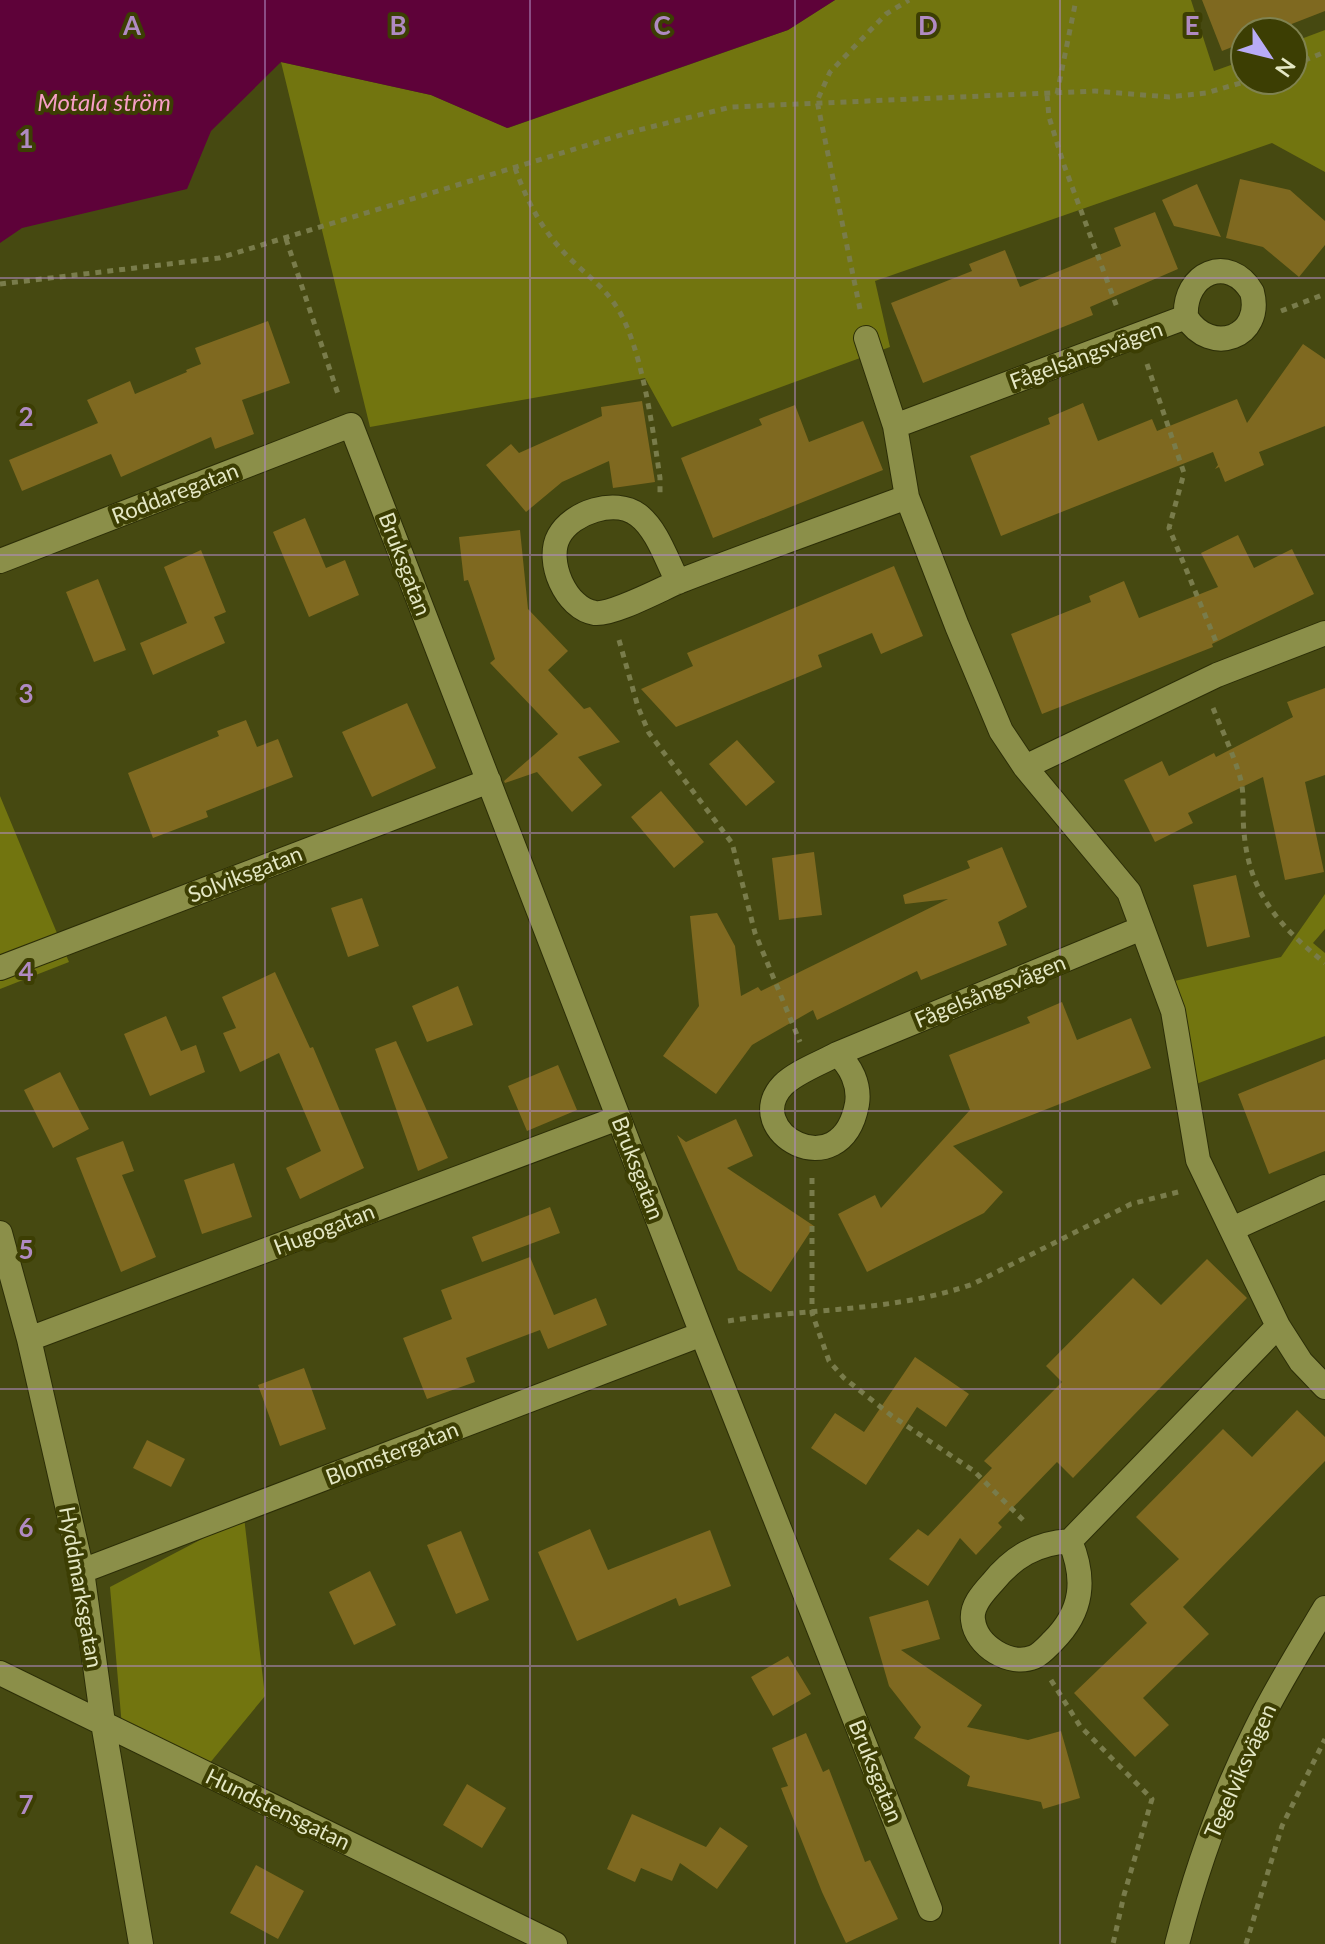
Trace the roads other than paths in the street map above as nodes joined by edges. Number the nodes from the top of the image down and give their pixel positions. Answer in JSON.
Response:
{"nodes":[{"id":1,"x":1186,"y":317,"type":"junction"},
{"id":2,"x":866,"y":338,"type":"road end"},
{"id":3,"x":351,"y":425,"type":"joint"},
{"id":4,"x":895,"y":426,"type":"junction"},
{"id":5,"x":907,"y":497,"type":"junction"},
{"id":6,"x":0,"y":561,"type":"edge"},
{"id":7,"x":678,"y":582,"type":"junction"},
{"id":8,"x":1325,"y":633,"type":"edge"},
{"id":9,"x":1025,"y":767,"type":"junction"},
{"id":10,"x":489,"y":781,"type":"junction"},
{"id":11,"x":1142,"y":928,"type":"junction"},
{"id":12,"x":0,"y":968,"type":"edge"},
{"id":13,"x":837,"y":1054,"type":"junction"},
{"id":14,"x":618,"y":1118,"type":"junction"},
{"id":15,"x":1325,"y":1187,"type":"edge"},
{"id":16,"x":1232,"y":1229,"type":"junction"},
{"id":17,"x":0,"y":1233,"type":"edge"},
{"id":18,"x":1278,"y":1326,"type":"junction"},
{"id":19,"x":702,"y":1334,"type":"junction"},
{"id":20,"x":29,"y":1339,"type":"junction"},
{"id":21,"x":1325,"y":1387,"type":"edge"},
{"id":22,"x":1070,"y":1541,"type":"junction"},
{"id":23,"x":82,"y":1571,"type":"junction"},
{"id":24,"x":1325,"y":1608,"type":"edge"},
{"id":25,"x":0,"y":1673,"type":"edge"},
{"id":26,"x":103,"y":1723,"type":"junction"},
{"id":27,"x":930,"y":1909,"type":"dead end"},
{"id":28,"x":141,"y":1944,"type":"edge"},
{"id":29,"x":555,"y":1944,"type":"edge"},
{"id":30,"x":1177,"y":1944,"type":"edge"}],
"edges":[{"from":1,"to":1,"type":"street","name":"Fågelsångsvägen"},
{"from":1,"to":4,"type":"street","name":"Fågelsångsvägen"},
{"from":2,"to":4,"type":"street"},
{"from":3,"to":6,"type":"street","name":"Roddaregatan"},
{"from":3,"to":10,"type":"street","name":"Bruksgatan"},
{"from":4,"to":5,"type":"street"},
{"from":5,"to":7,"type":"street"},
{"from":5,"to":9,"type":"street"},
{"from":7,"to":7,"type":"street"},
{"from":8,"to":9,"type":"street"},
{"from":9,"to":11,"type":"street"},
{"from":10,"to":12,"type":"street","name":"Solviksgatan"},
{"from":10,"to":14,"type":"street","name":"Bruksgatan"},
{"from":11,"to":13,"type":"street","name":"Fågelsångsvägen"},
{"from":11,"to":16,"type":"street"},
{"from":13,"to":13,"type":"street","name":"Fågelsångsvägen"},
{"from":14,"to":19,"type":"street","name":"Bruksgatan"},
{"from":14,"to":20,"type":"street","name":"Hugogatan"},
{"from":15,"to":16,"type":"street"},
{"from":16,"to":18,"type":"street"},
{"from":17,"to":20,"type":"street","name":"Hyddmarksgatan"},
{"from":18,"to":21,"type":"street"},
{"from":18,"to":22,"type":"street"},
{"from":19,"to":23,"type":"street","name":"Blomstergatan"},
{"from":19,"to":27,"type":"street","name":"Bruksgatan"},
{"from":20,"to":23,"type":"street","name":"Hyddmarksgatan"},
{"from":22,"to":22,"type":"street"},
{"from":23,"to":26,"type":"street","name":"Hyddmarksgatan"},
{"from":24,"to":30,"type":"street","name":"Tegelviksvägen"},
{"from":25,"to":26,"type":"street","name":"Hundstensgatan"},
{"from":26,"to":28,"type":"street","name":"Hyddmarksgatan"},
{"from":26,"to":29,"type":"street","name":"Hundstensgatan"}]}
